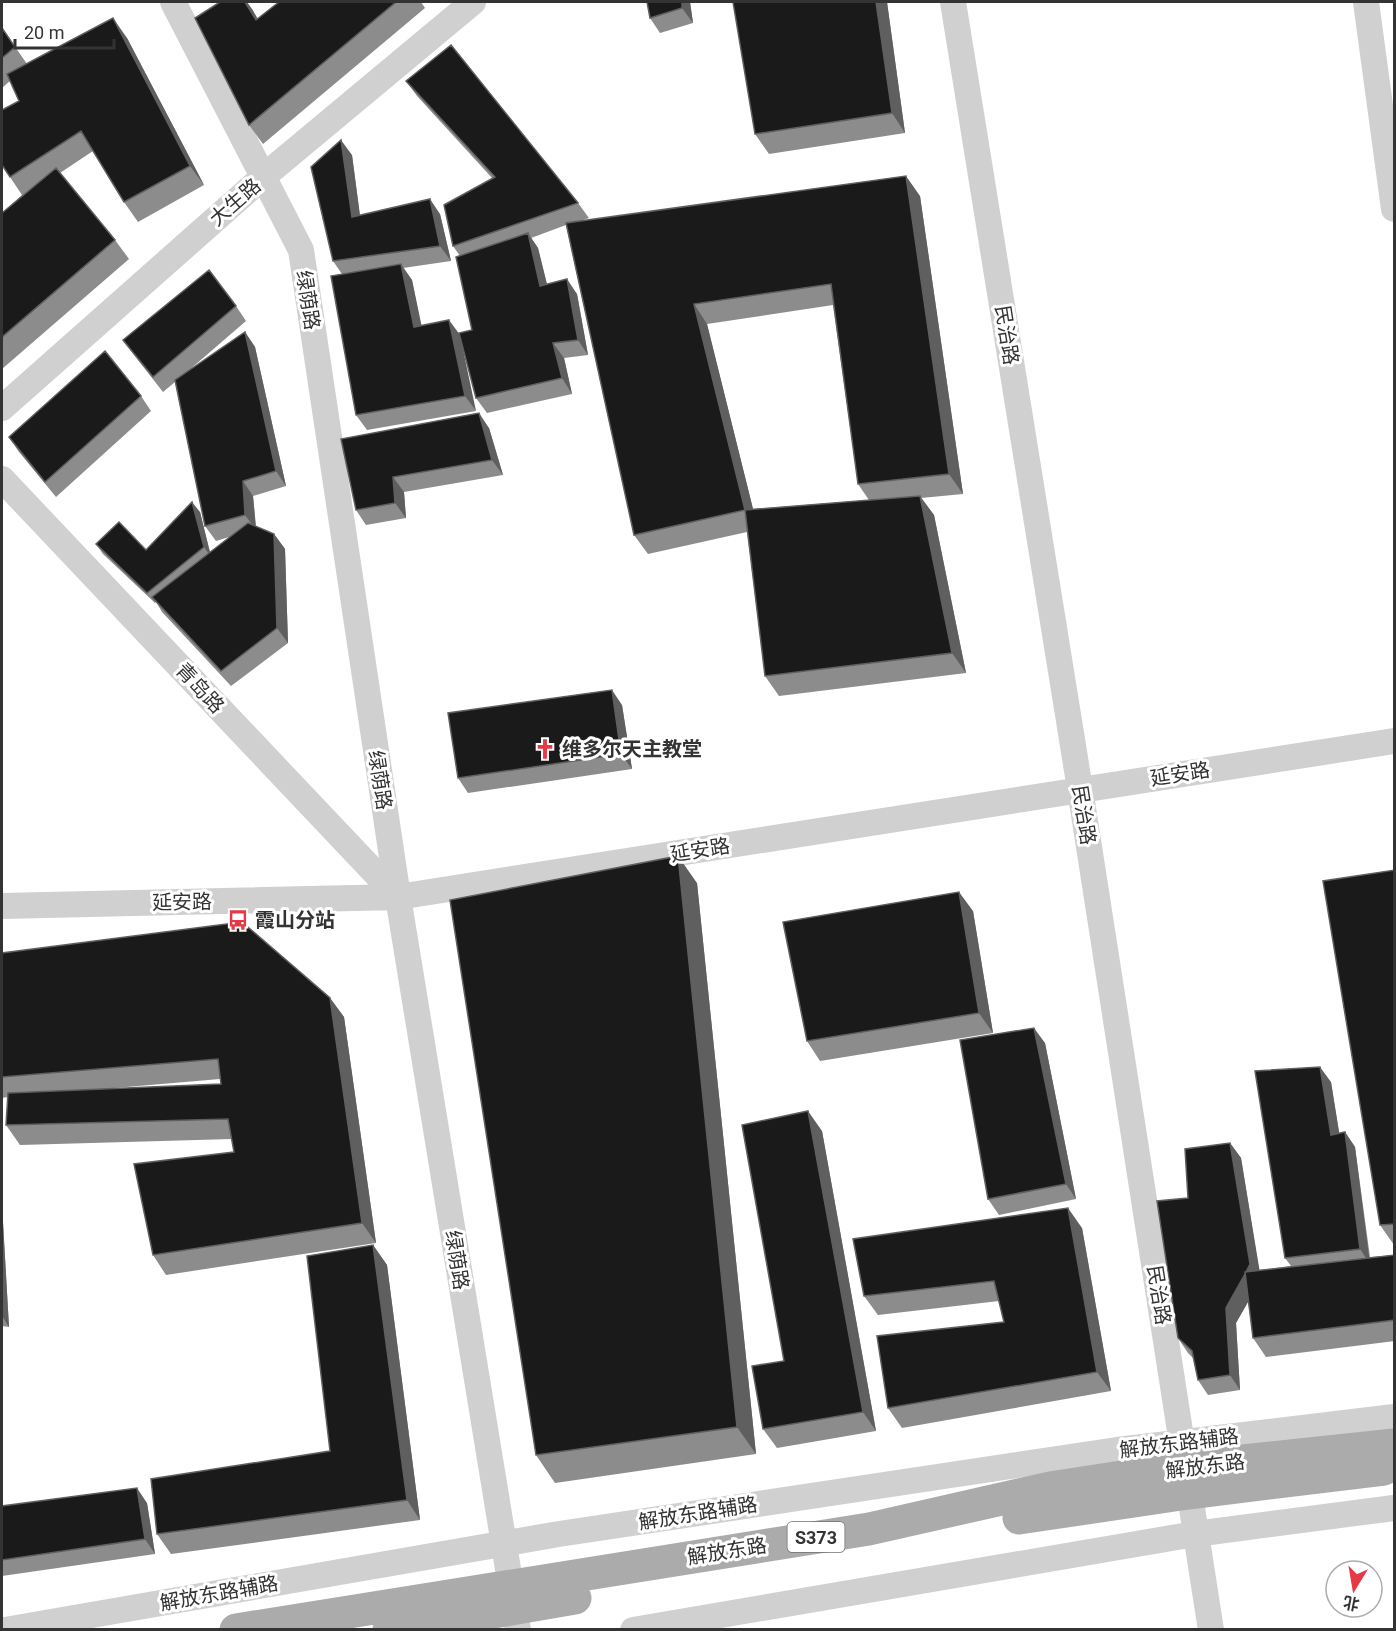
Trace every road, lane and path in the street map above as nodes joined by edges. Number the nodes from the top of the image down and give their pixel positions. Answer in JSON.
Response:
{"nodes":[{"id":1,"x":173,"y":2,"type":"edge"},
{"id":2,"x":473,"y":2,"type":"edge"},
{"id":3,"x":953,"y":2,"type":"edge"},
{"id":4,"x":1366,"y":2,"type":"edge"},
{"id":5,"x":263,"y":177,"type":"junction"},
{"id":6,"x":1395,"y":208,"type":"edge"},
{"id":7,"x":2,"y":408,"type":"edge"},
{"id":8,"x":2,"y":479,"type":"edge"},
{"id":9,"x":1395,"y":741,"type":"edge"},
{"id":10,"x":1080,"y":789,"type":"junction"},
{"id":11,"x":398,"y":897,"type":"junction"},
{"id":12,"x":2,"y":906,"type":"edge"},
{"id":13,"x":1395,"y":1418,"type":"edge"},
{"id":14,"x":1395,"y":1445,"type":"edge"},
{"id":15,"x":1395,"y":1467,"type":"edge"},
{"id":16,"x":1187,"y":1480,"type":"junction"},
{"id":17,"x":1395,"y":1508,"type":"edge"},
{"id":18,"x":1195,"y":1534,"type":"junction"},
{"id":19,"x":514,"y":1608,"type":"edge"},
{"id":20,"x":5,"y":1629,"type":"edge"},
{"id":21,"x":236,"y":1629,"type":"edge"},
{"id":22,"x":389,"y":1629,"type":"edge"},
{"id":23,"x":633,"y":1629,"type":"edge"},
{"id":24,"x":1211,"y":1629,"type":"edge"}],
"edges":[{"from":1,"to":5,"type":"street","name":"绿荫路"},
{"from":2,"to":5,"type":"street","name":"大生路"},
{"from":3,"to":10,"type":"street","name":"民治路"},
{"from":4,"to":6,"type":"street"},
{"from":5,"to":7,"type":"street","name":"大生路"},
{"from":5,"to":11,"type":"street","name":"绿荫路"},
{"from":8,"to":11,"type":"street","name":"青岛路"},
{"from":9,"to":10,"type":"street","name":"延安路"},
{"from":10,"to":11,"type":"street","name":"延安路"},
{"from":10,"to":16,"type":"street","name":"民治路"},
{"from":11,"to":12,"type":"street","name":"延安路"},
{"from":11,"to":19,"type":"street","name":"绿荫路"},
{"from":13,"to":20,"type":"street","name":"解放东路辅路"},
{"from":14,"to":16,"type":"main road","name":"解放东路","number":"S373"},
{"from":15,"to":16,"type":"main road","name":"解放东路","number":"S373"},
{"from":16,"to":18,"type":"street","name":"民治路"},
{"from":16,"to":19,"type":"main road","name":"解放东路","number":"S373"},
{"from":17,"to":18,"type":"street"},
{"from":18,"to":23,"type":"street"},
{"from":18,"to":24,"type":"street","name":"民治路"},
{"from":19,"to":21,"type":"main road","name":"解放东路","number":"S373"},
{"from":19,"to":22,"type":"main road","name":"解放东路","number":"S373"}]}
